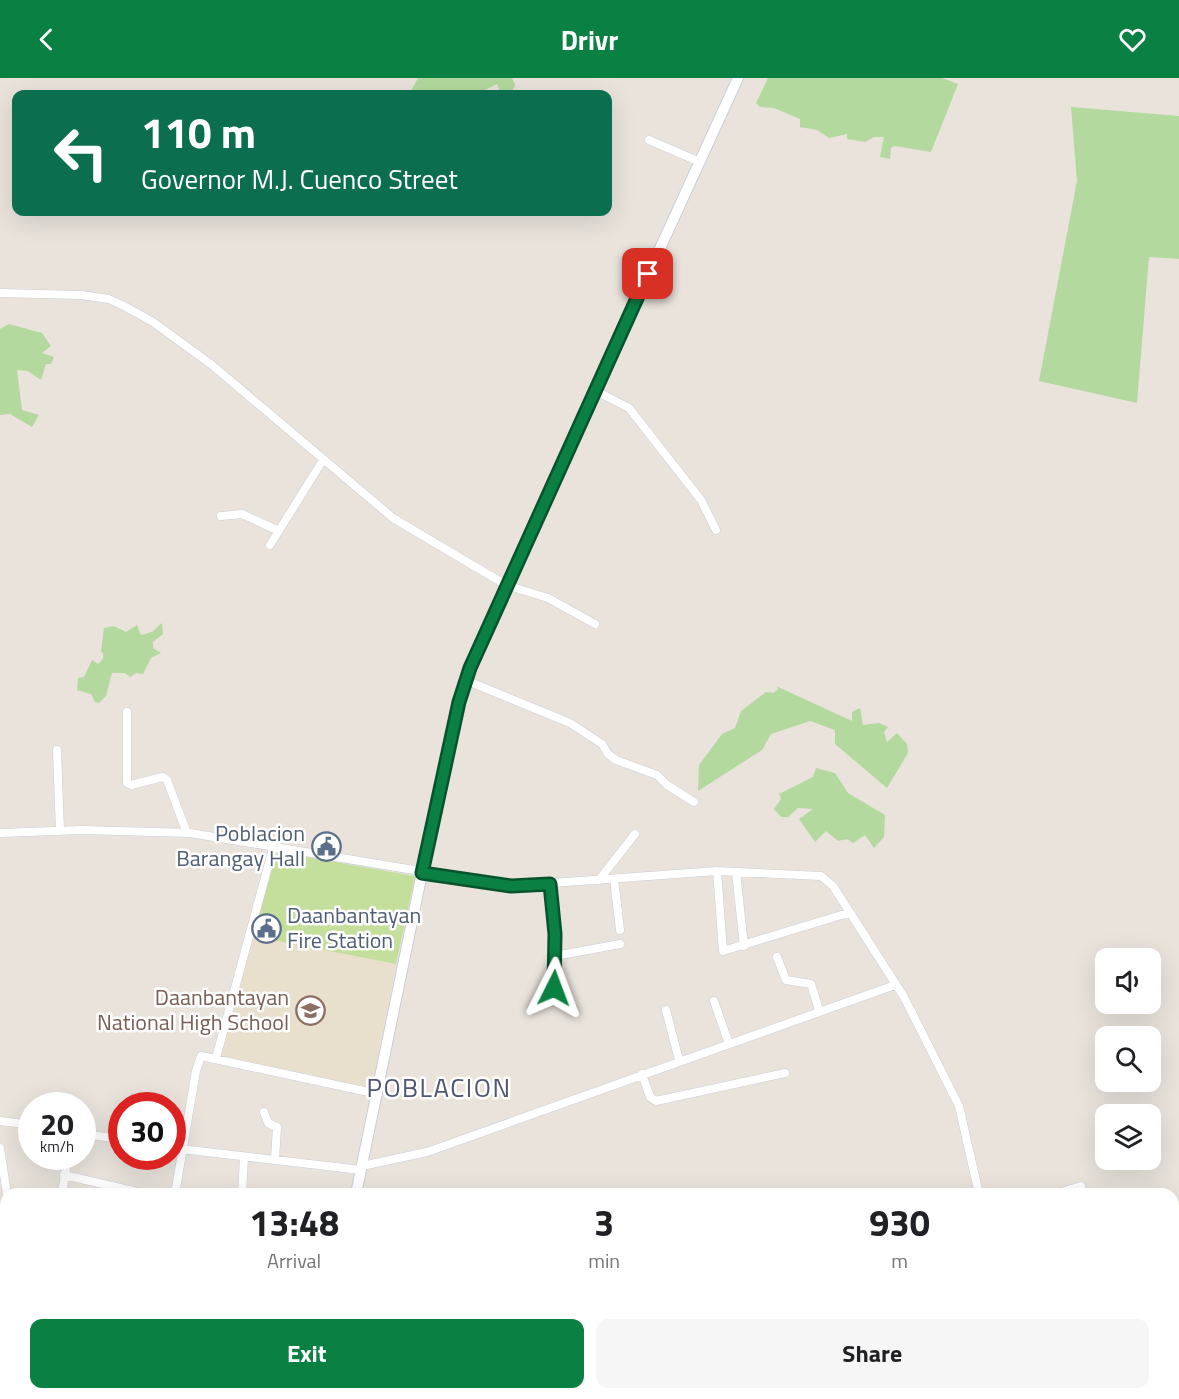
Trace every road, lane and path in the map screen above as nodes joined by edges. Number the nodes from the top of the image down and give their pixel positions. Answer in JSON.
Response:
{"nodes":[{"id":1,"x":738,"y":78,"type":"edge"},
{"id":2,"x":649,"y":140,"type":"dead end"},
{"id":3,"x":700,"y":162,"type":"junction"},
{"id":4,"x":0,"y":293,"type":"edge"},
{"id":5,"x":594,"y":390,"type":"junction"},
{"id":6,"x":323,"y":460,"type":"junction"},
{"id":7,"x":221,"y":516,"type":"dead end"},
{"id":8,"x":716,"y":530,"type":"dead end"},
{"id":9,"x":279,"y":531,"type":"junction"},
{"id":10,"x":270,"y":545,"type":"dead end"},
{"id":11,"x":506,"y":585,"type":"junction"},
{"id":12,"x":595,"y":624,"type":"dead end"},
{"id":13,"x":465,"y":680,"type":"junction"},
{"id":14,"x":127,"y":712,"type":"dead end"},
{"id":15,"x":57,"y":750,"type":"dead end"},
{"id":16,"x":694,"y":802,"type":"dead end"},
{"id":17,"x":60,"y":831,"type":"junction"},
{"id":18,"x":0,"y":833,"type":"edge"},
{"id":19,"x":187,"y":833,"type":"junction"},
{"id":20,"x":635,"y":834,"type":"dead end"},
{"id":21,"x":273,"y":848,"type":"junction"},
{"id":22,"x":717,"y":871,"type":"junction"},
{"id":23,"x":736,"y":872,"type":"junction"},
{"id":24,"x":422,"y":873,"type":"junction"},
{"id":25,"x":614,"y":879,"type":"junction"},
{"id":26,"x":599,"y":880,"type":"junction"},
{"id":27,"x":550,"y":884,"type":"junction"},
{"id":28,"x":848,"y":913,"type":"junction"},
{"id":29,"x":620,"y":930,"type":"dead end"},
{"id":30,"x":620,"y":945,"type":"dead end"},
{"id":31,"x":744,"y":946,"type":"junction"},
{"id":32,"x":555,"y":956,"type":"junction"},
{"id":33,"x":777,"y":957,"type":"dead end"},
{"id":34,"x":895,"y":985,"type":"junction"},
{"id":35,"x":554,"y":988,"type":"dead end"},
{"id":36,"x":714,"y":1001,"type":"dead end"},
{"id":37,"x":666,"y":1010,"type":"dead end"},
{"id":38,"x":819,"y":1010,"type":"junction"},
{"id":39,"x":729,"y":1044,"type":"junction"},
{"id":40,"x":216,"y":1058,"type":"junction"},
{"id":41,"x":680,"y":1060,"type":"junction"},
{"id":42,"x":784,"y":1073,"type":"dead end"},
{"id":43,"x":642,"y":1074,"type":"junction"},
{"id":44,"x":378,"y":1094,"type":"junction"},
{"id":45,"x":264,"y":1112,"type":"dead end"},
{"id":46,"x":0,"y":1121,"type":"edge"},
{"id":47,"x":18,"y":1123,"type":"edge"},
{"id":48,"x":186,"y":1129,"type":"edge"},
{"id":49,"x":0,"y":1148,"type":"edge"},
{"id":50,"x":186,"y":1150,"type":"edge"},
{"id":51,"x":244,"y":1157,"type":"junction"},
{"id":52,"x":275,"y":1160,"type":"junction"},
{"id":53,"x":361,"y":1168,"type":"junction"},
{"id":54,"x":65,"y":1170,"type":"edge"},
{"id":55,"x":179,"y":1170,"type":"edge"},
{"id":56,"x":64,"y":1175,"type":"junction"},
{"id":57,"x":1081,"y":1186,"type":"dead end"},
{"id":58,"x":6,"y":1188,"type":"edge"},
{"id":59,"x":63,"y":1188,"type":"edge"},
{"id":60,"x":120,"y":1188,"type":"edge"},
{"id":61,"x":176,"y":1188,"type":"edge"},
{"id":62,"x":242,"y":1188,"type":"edge"},
{"id":63,"x":357,"y":1188,"type":"edge"},
{"id":64,"x":978,"y":1188,"type":"edge"},
{"id":65,"x":1074,"y":1188,"type":"edge"}],
"edges":[{"from":1,"to":3,"type":"main road"},
{"from":2,"to":3,"type":"street"},
{"from":3,"to":5,"type":"main road"},
{"from":4,"to":6,"type":"street"},
{"from":5,"to":8,"type":"street"},
{"from":5,"to":11,"type":"main road"},
{"from":6,"to":9,"type":"street"},
{"from":6,"to":11,"type":"street"},
{"from":7,"to":9,"type":"street"},
{"from":9,"to":10,"type":"street"},
{"from":11,"to":12,"type":"street"},
{"from":11,"to":13,"type":"main road"},
{"from":13,"to":16,"type":"street"},
{"from":13,"to":24,"type":"main road"},
{"from":14,"to":19,"type":"street"},
{"from":15,"to":17,"type":"street"},
{"from":17,"to":18,"type":"street"},
{"from":17,"to":19,"type":"street"},
{"from":19,"to":21,"type":"street"},
{"from":20,"to":26,"type":"street"},
{"from":21,"to":24,"type":"street"},
{"from":21,"to":40,"type":"street"},
{"from":22,"to":23,"type":"street"},
{"from":22,"to":25,"type":"street"},
{"from":22,"to":31,"type":"street"},
{"from":23,"to":28,"type":"street"},
{"from":23,"to":31,"type":"street"},
{"from":24,"to":27,"type":"street"},
{"from":24,"to":44,"type":"main road"},
{"from":25,"to":26,"type":"street"},
{"from":25,"to":29,"type":"street"},
{"from":26,"to":27,"type":"street"},
{"from":27,"to":32,"type":"street"},
{"from":28,"to":31,"type":"street"},
{"from":28,"to":34,"type":"street"},
{"from":30,"to":32,"type":"street"},
{"from":32,"to":35,"type":"street"},
{"from":33,"to":38,"type":"street"},
{"from":34,"to":38,"type":"street"},
{"from":34,"to":64,"type":"street"},
{"from":36,"to":39,"type":"street"},
{"from":37,"to":41,"type":"street"},
{"from":38,"to":39,"type":"street"},
{"from":39,"to":41,"type":"street"},
{"from":40,"to":44,"type":"street"},
{"from":40,"to":48,"type":"street"},
{"from":41,"to":43,"type":"street"},
{"from":42,"to":43,"type":"street"},
{"from":43,"to":53,"type":"street"},
{"from":44,"to":53,"type":"main road"},
{"from":45,"to":52,"type":"street"},
{"from":46,"to":47,"type":"street"},
{"from":49,"to":58,"type":"street"},
{"from":50,"to":51,"type":"street"},
{"from":51,"to":52,"type":"street"},
{"from":51,"to":62,"type":"street"},
{"from":52,"to":53,"type":"street"},
{"from":53,"to":63,"type":"main road"},
{"from":54,"to":56,"type":"street"},
{"from":55,"to":61,"type":"street"},
{"from":56,"to":59,"type":"street"},
{"from":56,"to":60,"type":"street"},
{"from":57,"to":65,"type":"street"}]}
